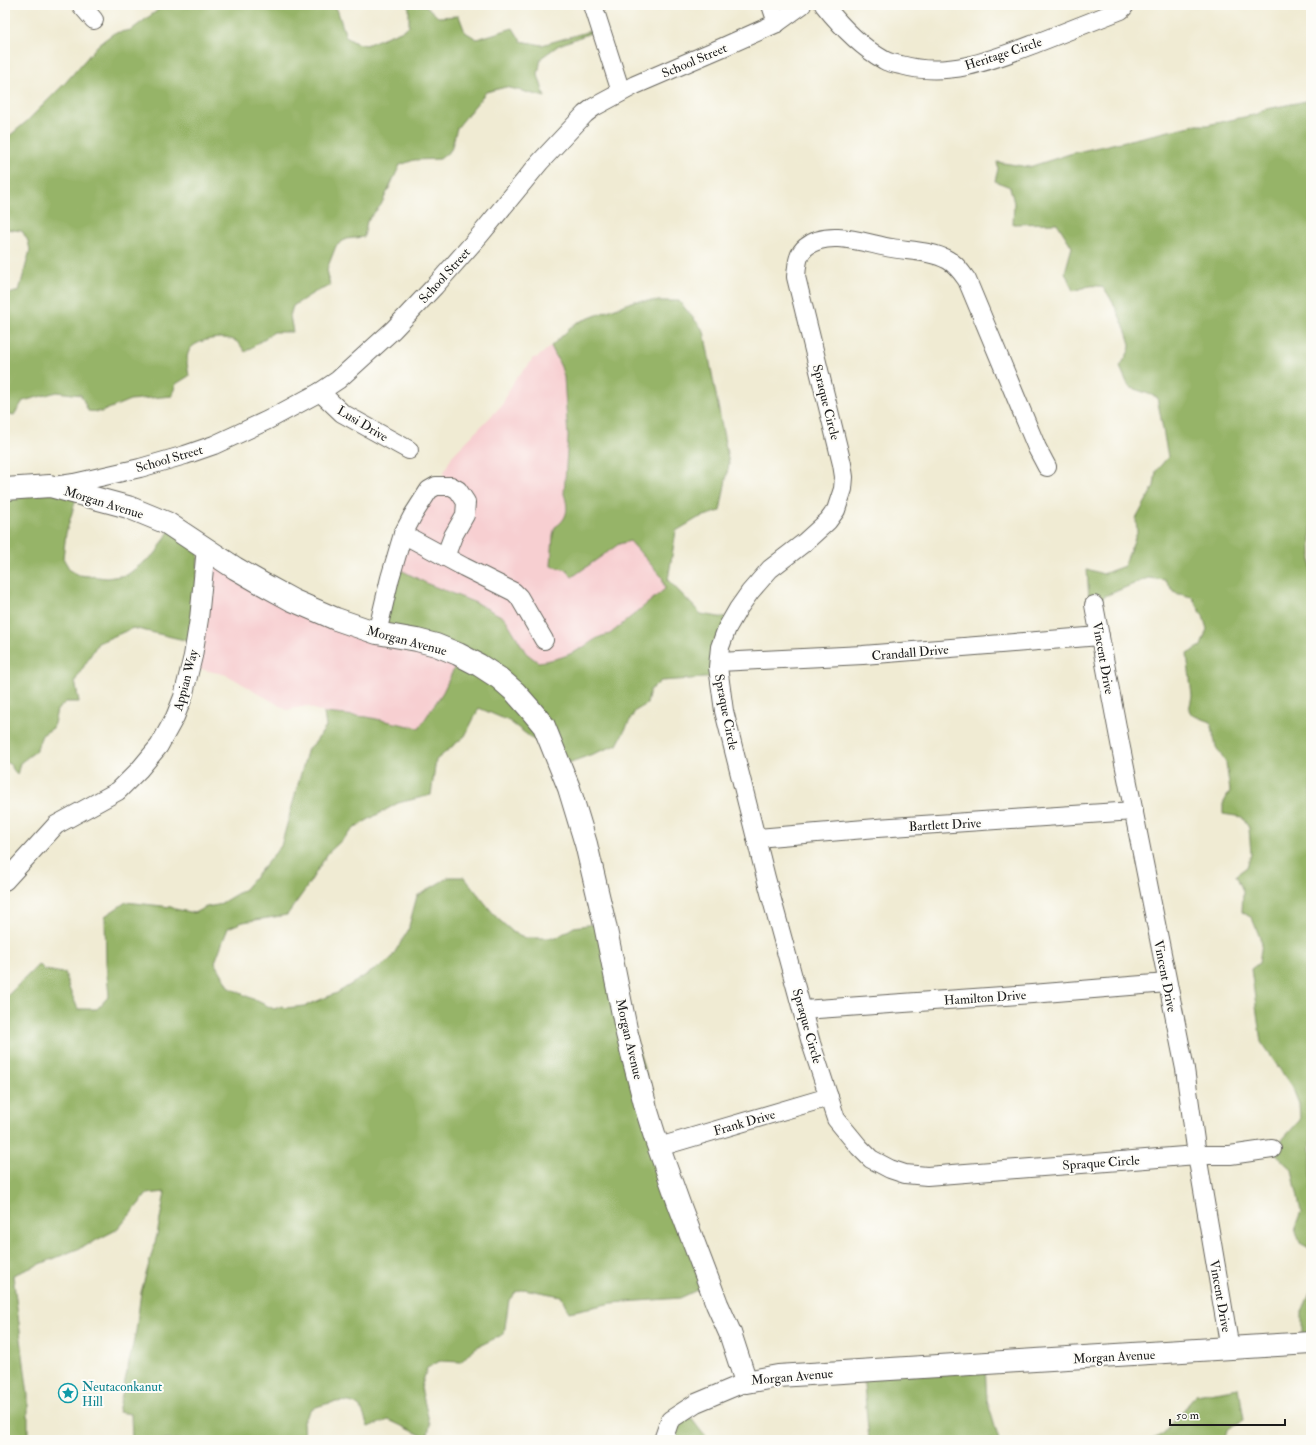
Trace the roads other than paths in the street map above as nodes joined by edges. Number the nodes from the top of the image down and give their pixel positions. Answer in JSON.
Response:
{"nodes":[{"id":1,"x":81,"y":5,"type":"edge"},
{"id":2,"x":592,"y":5,"type":"edge"},
{"id":3,"x":771,"y":5,"type":"edge"},
{"id":4,"x":802,"y":5,"type":"edge"},
{"id":5,"x":824,"y":5,"type":"edge"},
{"id":6,"x":1124,"y":5,"type":"edge"},
{"id":7,"x":94,"y":20,"type":"dead end"},
{"id":8,"x":777,"y":23,"type":"junction"},
{"id":9,"x":621,"y":92,"type":"junction"},
{"id":10,"x":320,"y":392,"type":"junction"},
{"id":11,"x":409,"y":450,"type":"dead end"},
{"id":12,"x":1047,"y":467,"type":"dead end"},
{"id":13,"x":50,"y":486,"type":"junction"},
{"id":14,"x":5,"y":489,"type":"edge"},
{"id":15,"x":403,"y":534,"type":"junction"},
{"id":16,"x":206,"y":548,"type":"junction"},
{"id":17,"x":445,"y":557,"type":"junction"},
{"id":18,"x":1094,"y":605,"type":"dead end"},
{"id":19,"x":377,"y":633,"type":"junction"},
{"id":20,"x":1100,"y":636,"type":"junction"},
{"id":21,"x":544,"y":640,"type":"dead end"},
{"id":22,"x":719,"y":662,"type":"junction"},
{"id":23,"x":1134,"y":810,"type":"junction"},
{"id":24,"x":756,"y":838,"type":"junction"},
{"id":25,"x":5,"y":881,"type":"edge"},
{"id":26,"x":1167,"y":983,"type":"junction"},
{"id":27,"x":803,"y":1010,"type":"junction"},
{"id":28,"x":829,"y":1098,"type":"junction"},
{"id":29,"x":659,"y":1147,"type":"junction"},
{"id":30,"x":1272,"y":1149,"type":"dead end"},
{"id":31,"x":1197,"y":1155,"type":"junction"},
{"id":32,"x":1311,"y":1344,"type":"edge"},
{"id":33,"x":1230,"y":1349,"type":"junction"},
{"id":34,"x":746,"y":1382,"type":"junction"},
{"id":35,"x":663,"y":1440,"type":"edge"}],
"edges":[{"from":1,"to":7,"type":"street"},
{"from":2,"to":9,"type":"street"},
{"from":3,"to":8,"type":"street"},
{"from":4,"to":8,"type":"street","name":"School Street"},
{"from":5,"to":6,"type":"street","name":"Heritage Circle"},
{"from":8,"to":9,"type":"street","name":"School Street"},
{"from":9,"to":10,"type":"street","name":"School Street"},
{"from":10,"to":11,"type":"street","name":"Lusi Drive"},
{"from":10,"to":13,"type":"street","name":"School Street"},
{"from":12,"to":22,"type":"street","name":"Spraque Circle"},
{"from":13,"to":14,"type":"street","name":"Morgan Avenue"},
{"from":13,"to":16,"type":"street","name":"Morgan Avenue"},
{"from":15,"to":17,"type":"street"},
{"from":15,"to":17,"type":"street"},
{"from":15,"to":19,"type":"street"},
{"from":16,"to":19,"type":"street","name":"Morgan Avenue"},
{"from":16,"to":25,"type":"street","name":"Appian Way"},
{"from":17,"to":21,"type":"street"},
{"from":18,"to":20,"type":"street","name":"Vincent Drive"},
{"from":19,"to":29,"type":"street","name":"Morgan Avenue"},
{"from":20,"to":22,"type":"street","name":"Crandall Drive"},
{"from":20,"to":23,"type":"street","name":"Vincent Drive"},
{"from":22,"to":24,"type":"street","name":"Spraque Circle"},
{"from":23,"to":24,"type":"street","name":"Bartlett Drive"},
{"from":23,"to":26,"type":"street","name":"Vincent Drive"},
{"from":24,"to":27,"type":"street","name":"Spraque Circle"},
{"from":26,"to":27,"type":"street","name":"Hamilton Drive"},
{"from":26,"to":31,"type":"street","name":"Vincent Drive"},
{"from":27,"to":28,"type":"street","name":"Spraque Circle"},
{"from":28,"to":29,"type":"street","name":"Frank Drive"},
{"from":28,"to":31,"type":"street","name":"Spraque Circle"},
{"from":29,"to":34,"type":"street","name":"Morgan Avenue"},
{"from":30,"to":31,"type":"street","name":"Spraque Circle"},
{"from":31,"to":33,"type":"street","name":"Vincent Drive"},
{"from":32,"to":33,"type":"street","name":"Morgan Avenue"},
{"from":33,"to":34,"type":"street","name":"Morgan Avenue"},
{"from":34,"to":35,"type":"street"}]}
